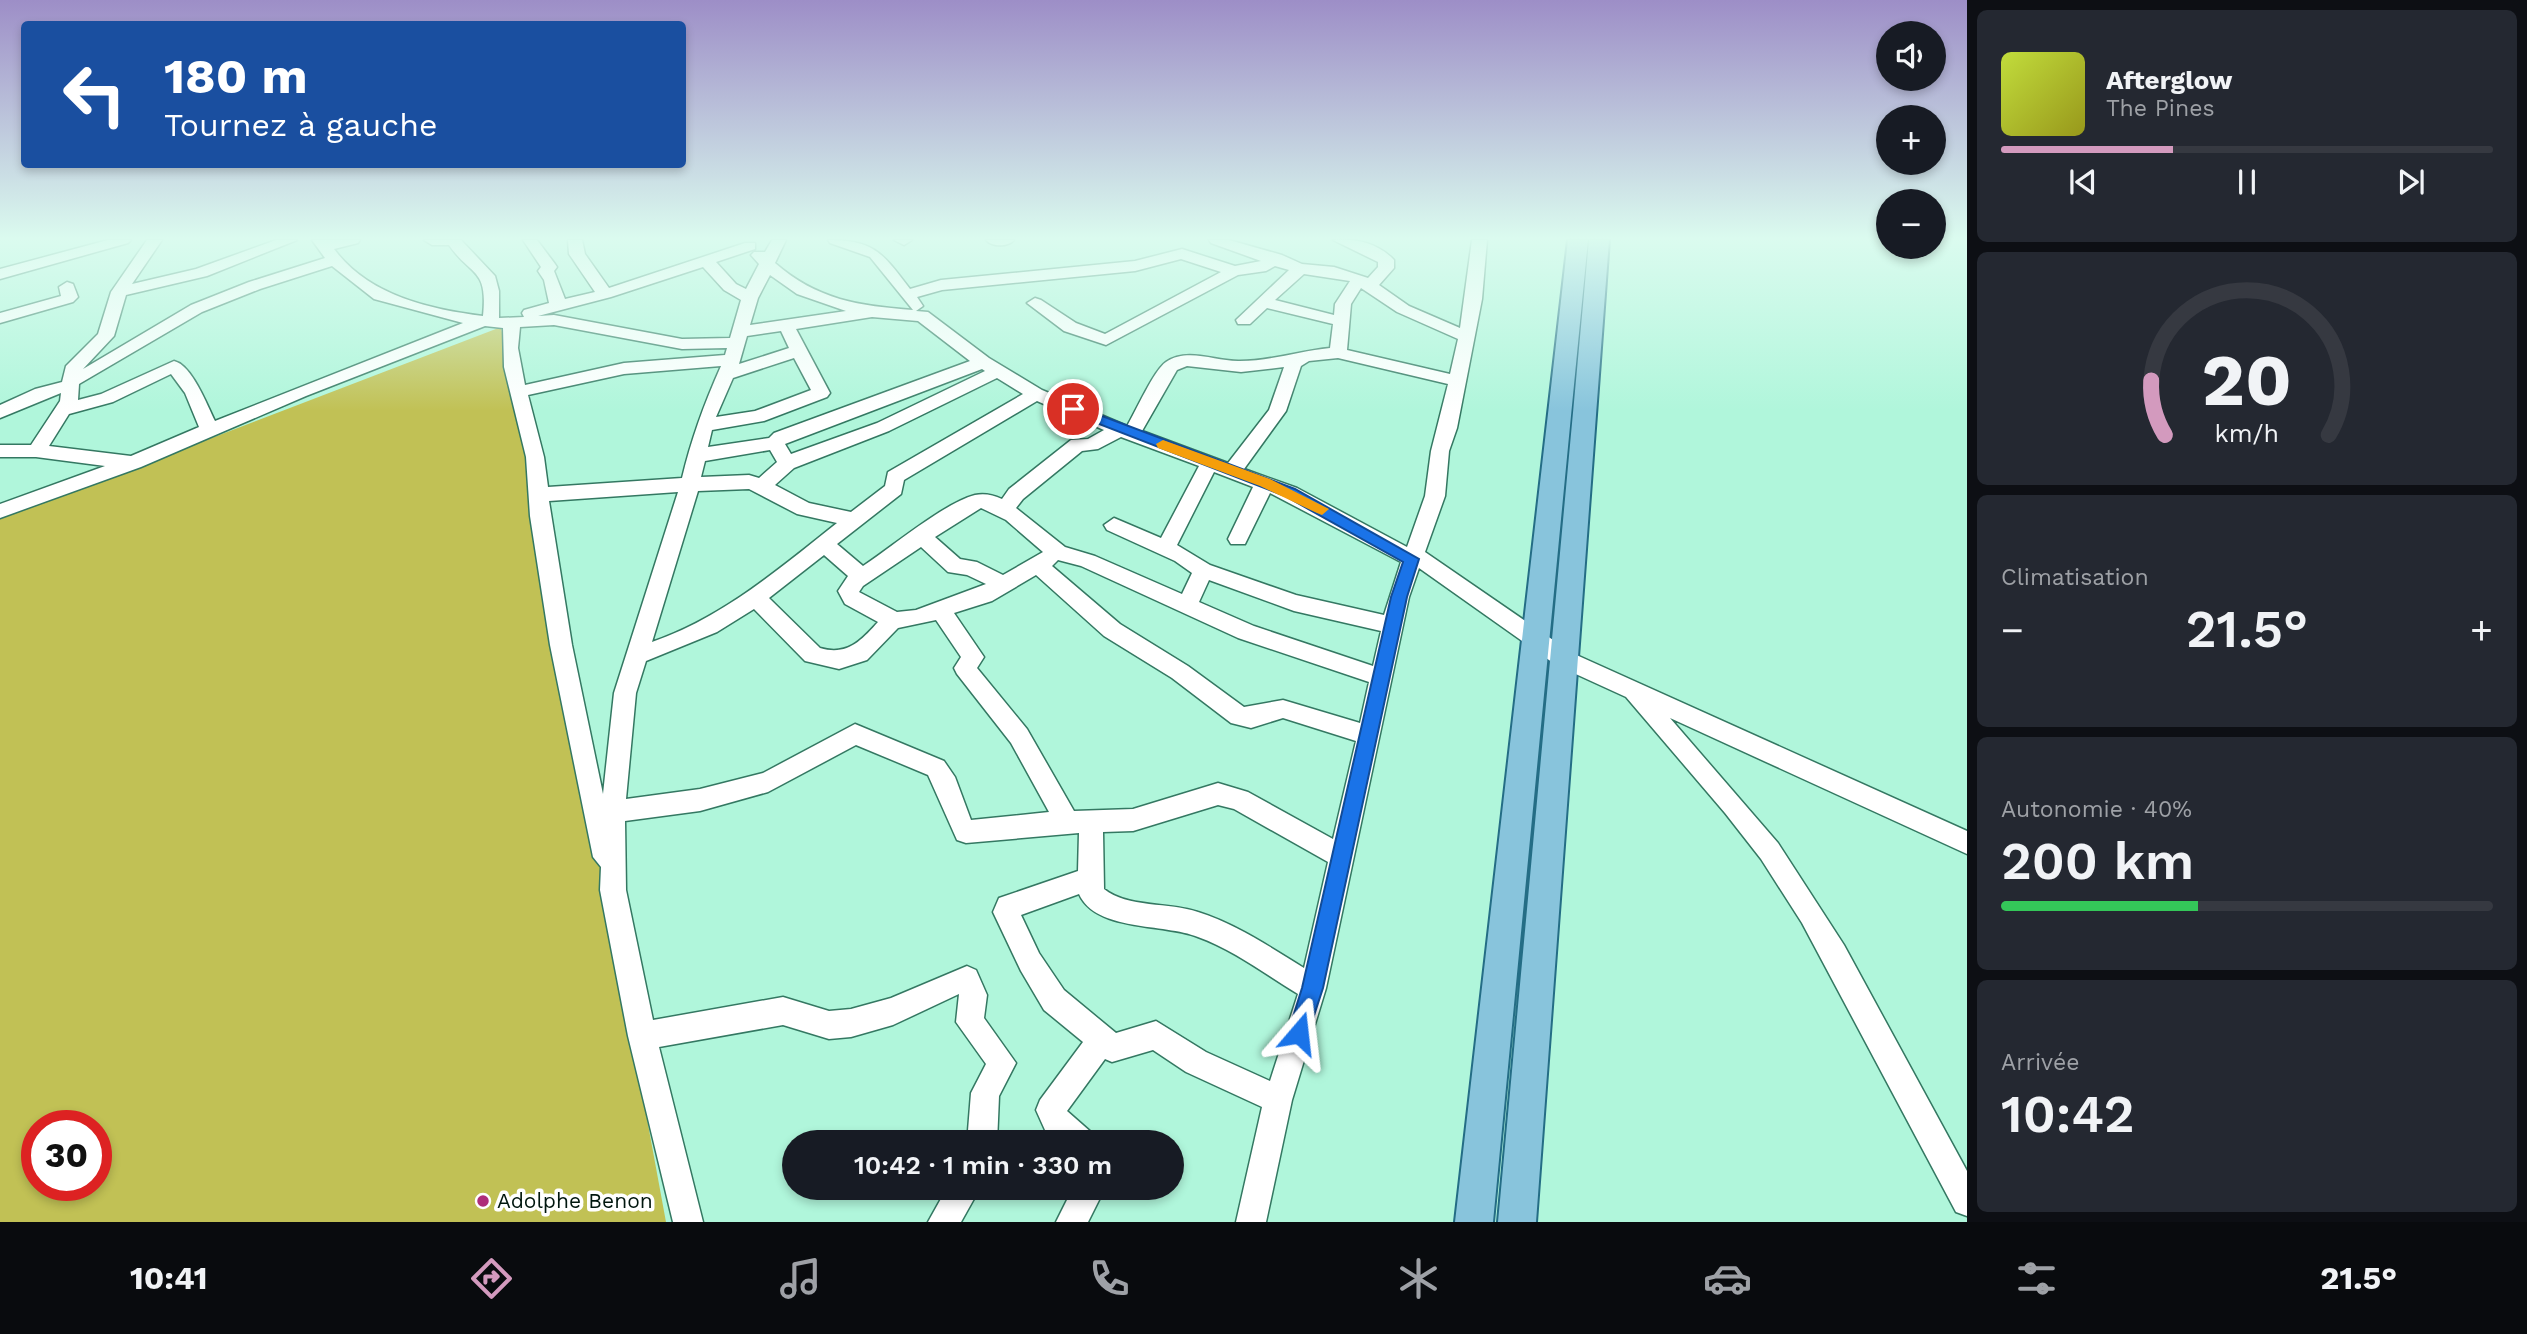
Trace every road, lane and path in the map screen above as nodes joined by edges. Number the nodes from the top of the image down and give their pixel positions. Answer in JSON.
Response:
{"nodes":[{"id":1,"x":70,"y":297,"type":"edge"},
{"id":2,"x":118,"y":297,"type":"edge"},
{"id":3,"x":221,"y":297,"type":"edge"},
{"id":4,"x":383,"y":297,"type":"edge"},
{"id":5,"x":494,"y":297,"type":"edge"},
{"id":6,"x":556,"y":297,"type":"edge"},
{"id":7,"x":592,"y":297,"type":"edge"},
{"id":8,"x":815,"y":297,"type":"edge"},
{"id":9,"x":908,"y":297,"type":"edge"},
{"id":10,"x":1186,"y":297,"type":"edge"},
{"id":11,"x":1269,"y":297,"type":"edge"},
{"id":12,"x":1350,"y":297,"type":"edge"},
{"id":13,"x":1386,"y":297,"type":"edge"},
{"id":14,"x":1474,"y":297,"type":"edge"},
{"id":15,"x":1572,"y":297,"type":"edge"},
{"id":16,"x":1594,"y":297,"type":"edge"},
{"id":17,"x":750,"y":298,"type":"edge"},
{"id":18,"x":1264,"y":302,"type":"junction"},
{"id":19,"x":1035,"y":303,"type":"dead end"},
{"id":20,"x":558,"y":305,"type":"junction"},
{"id":21,"x":872,"y":312,"type":"junction"},
{"id":22,"x":922,"y":316,"type":"junction"},
{"id":23,"x":0,"y":318,"type":"edge"},
{"id":24,"x":1244,"y":320,"type":"dead end"},
{"id":25,"x":1339,"y":321,"type":"junction"},
{"id":26,"x":496,"y":322,"type":"junction"},
{"id":27,"x":786,"y":325,"type":"junction"},
{"id":28,"x":1467,"y":337,"type":"junction"},
{"id":29,"x":800,"y":351,"type":"junction"},
{"id":30,"x":734,"y":352,"type":"junction"},
{"id":31,"x":1338,"y":353,"type":"junction"},
{"id":32,"x":1293,"y":363,"type":"junction"},
{"id":33,"x":991,"y":367,"type":"junction"},
{"id":34,"x":1458,"y":381,"type":"junction"},
{"id":35,"x":71,"y":383,"type":"junction"},
{"id":36,"x":519,"y":392,"type":"junction"},
{"id":37,"x":1036,"y":394,"type":"junction"},
{"id":38,"x":63,"y":410,"type":"junction"},
{"id":39,"x":0,"y":412,"type":"edge"},
{"id":40,"x":704,"y":425,"type":"junction"},
{"id":41,"x":210,"y":431,"type":"junction"},
{"id":42,"x":1126,"y":431,"type":"junction"},
{"id":43,"x":775,"y":443,"type":"junction"},
{"id":44,"x":0,"y":451,"type":"edge"},
{"id":45,"x":36,"y":451,"type":"junction"},
{"id":46,"x":694,"y":456,"type":"junction"},
{"id":47,"x":134,"y":462,"type":"junction"},
{"id":48,"x":1210,"y":462,"type":"junction"},
{"id":49,"x":787,"y":463,"type":"junction"},
{"id":50,"x":1234,"y":470,"type":"junction"},
{"id":51,"x":1265,"y":482,"type":"junction"},
{"id":52,"x":690,"y":485,"type":"junction"},
{"id":53,"x":762,"y":485,"type":"junction"},
{"id":54,"x":540,"y":495,"type":"junction"},
{"id":55,"x":1005,"y":509,"type":"junction"},
{"id":56,"x":0,"y":511,"type":"edge"},
{"id":57,"x":854,"y":520,"type":"junction"},
{"id":58,"x":1114,"y":525,"type":"dead end"},
{"id":59,"x":923,"y":537,"type":"junction"},
{"id":60,"x":1238,"y":539,"type":"dead end"},
{"id":61,"x":825,"y":545,"type":"junction"},
{"id":62,"x":1166,"y":548,"type":"junction"},
{"id":63,"x":1058,"y":552,"type":"junction"},
{"id":64,"x":1413,"y":557,"type":"junction"},
{"id":65,"x":1037,"y":565,"type":"junction"},
{"id":66,"x":1203,"y":570,"type":"junction"},
{"id":67,"x":860,"y":579,"type":"junction"},
{"id":68,"x":1004,"y":584,"type":"junction"},
{"id":69,"x":756,"y":598,"type":"junction"},
{"id":70,"x":1186,"y":607,"type":"junction"},
{"id":71,"x":941,"y":611,"type":"junction"},
{"id":72,"x":893,"y":619,"type":"junction"},
{"id":73,"x":1394,"y":626,"type":"junction"},
{"id":74,"x":1537,"y":640,"type":"junction"},
{"id":75,"x":636,"y":656,"type":"junction"},
{"id":76,"x":1564,"y":659,"type":"junction"},
{"id":77,"x":1382,"y":678,"type":"junction"},
{"id":78,"x":1633,"y":692,"type":"junction"},
{"id":79,"x":1369,"y":735,"type":"junction"},
{"id":80,"x":613,"y":812,"type":"junction"},
{"id":81,"x":1079,"y":821,"type":"junction"},
{"id":82,"x":1967,"y":843,"type":"edge"},
{"id":83,"x":1340,"y":856,"type":"junction"},
{"id":84,"x":1091,"y":878,"type":"junction"},
{"id":85,"x":613,"y":890,"type":"junction"},
{"id":86,"x":1313,"y":988,"type":"junction"},
{"id":87,"x":642,"y":1036,"type":"junction"},
{"id":88,"x":1101,"y":1041,"type":"junction"},
{"id":89,"x":1278,"y":1100,"type":"junction"},
{"id":90,"x":983,"y":1130,"type":"edge"},
{"id":91,"x":1067,"y":1130,"type":"edge"},
{"id":92,"x":957,"y":1200,"type":"edge"},
{"id":93,"x":1083,"y":1200,"type":"edge"},
{"id":94,"x":1967,"y":1201,"type":"edge"},
{"id":95,"x":688,"y":1222,"type":"edge"},
{"id":96,"x":943,"y":1222,"type":"edge"},
{"id":97,"x":1071,"y":1222,"type":"edge"},
{"id":98,"x":1251,"y":1222,"type":"edge"},
{"id":99,"x":1474,"y":1222,"type":"edge"},
{"id":100,"x":1517,"y":1222,"type":"edge"}],
"edges":[{"from":1,"to":23,"type":"street"},
{"from":2,"to":35,"type":"street"},
{"from":3,"to":35,"type":"street"},
{"from":4,"to":26,"type":"street"},
{"from":5,"to":26,"type":"street"},
{"from":6,"to":20,"type":"street"},
{"from":7,"to":20,"type":"street"},
{"from":8,"to":21,"type":"street"},
{"from":9,"to":22,"type":"street"},
{"from":10,"to":19,"type":"street"},
{"from":11,"to":18,"type":"street"},
{"from":12,"to":25,"type":"street"},
{"from":13,"to":28,"type":"street"},
{"from":14,"to":28,"type":"street"},
{"from":15,"to":74,"type":"main road"},
{"from":16,"to":76,"type":"main road"},
{"from":17,"to":30,"type":"street"},
{"from":18,"to":24,"type":"street"},
{"from":18,"to":25,"type":"street"},
{"from":20,"to":26,"type":"street"},
{"from":21,"to":22,"type":"street"},
{"from":21,"to":27,"type":"street"},
{"from":22,"to":33,"type":"street"},
{"from":25,"to":31,"type":"street"},
{"from":26,"to":30,"type":"street"},
{"from":26,"to":36,"type":"street"},
{"from":26,"to":41,"type":"street"},
{"from":27,"to":29,"type":"street"},
{"from":27,"to":30,"type":"street"},
{"from":28,"to":34,"type":"street"},
{"from":29,"to":30,"type":"street"},
{"from":29,"to":40,"type":"street"},
{"from":30,"to":36,"type":"street"},
{"from":30,"to":40,"type":"street"},
{"from":31,"to":32,"type":"street"},
{"from":31,"to":34,"type":"street"},
{"from":32,"to":42,"type":"street"},
{"from":32,"to":50,"type":"street"},
{"from":33,"to":37,"type":"street"},
{"from":33,"to":43,"type":"street"},
{"from":33,"to":49,"type":"street"},
{"from":34,"to":64,"type":"street"},
{"from":35,"to":38,"type":"street"},
{"from":35,"to":39,"type":"street"},
{"from":36,"to":54,"type":"street"},
{"from":37,"to":42,"type":"street"},
{"from":37,"to":57,"type":"street"},
{"from":38,"to":41,"type":"street"},
{"from":38,"to":45,"type":"street"},
{"from":40,"to":46,"type":"street"},
{"from":41,"to":47,"type":"street"},
{"from":42,"to":48,"type":"street"},
{"from":42,"to":55,"type":"street"},
{"from":43,"to":46,"type":"street"},
{"from":43,"to":49,"type":"street"},
{"from":44,"to":45,"type":"street"},
{"from":45,"to":47,"type":"street"},
{"from":46,"to":52,"type":"street"},
{"from":47,"to":56,"type":"street"},
{"from":48,"to":50,"type":"street"},
{"from":48,"to":62,"type":"street"},
{"from":49,"to":53,"type":"street"},
{"from":50,"to":51,"type":"street"},
{"from":51,"to":60,"type":"street"},
{"from":51,"to":64,"type":"street"},
{"from":52,"to":53,"type":"street"},
{"from":52,"to":54,"type":"street"},
{"from":52,"to":75,"type":"street"},
{"from":53,"to":57,"type":"street"},
{"from":54,"to":85,"type":"street"},
{"from":55,"to":59,"type":"street"},
{"from":55,"to":63,"type":"street"},
{"from":57,"to":61,"type":"street"},
{"from":58,"to":62,"type":"street"},
{"from":59,"to":67,"type":"street"},
{"from":59,"to":68,"type":"street"},
{"from":61,"to":67,"type":"street"},
{"from":61,"to":69,"type":"street"},
{"from":62,"to":66,"type":"street"},
{"from":63,"to":65,"type":"street"},
{"from":63,"to":70,"type":"street"},
{"from":64,"to":73,"type":"street"},
{"from":64,"to":74,"type":"street"},
{"from":65,"to":68,"type":"street"},
{"from":65,"to":79,"type":"street"},
{"from":66,"to":70,"type":"street"},
{"from":66,"to":73,"type":"street"},
{"from":67,"to":72,"type":"street"},
{"from":68,"to":71,"type":"street"},
{"from":69,"to":72,"type":"street"},
{"from":69,"to":75,"type":"street"},
{"from":70,"to":77,"type":"street"},
{"from":71,"to":72,"type":"street"},
{"from":71,"to":81,"type":"street"},
{"from":73,"to":77,"type":"street"},
{"from":74,"to":76,"type":"street"},
{"from":74,"to":99,"type":"main road"},
{"from":75,"to":80,"type":"street"},
{"from":76,"to":78,"type":"street"},
{"from":76,"to":100,"type":"main road"},
{"from":77,"to":79,"type":"street"},
{"from":78,"to":82,"type":"street"},
{"from":78,"to":94,"type":"street"},
{"from":79,"to":83,"type":"street"},
{"from":80,"to":81,"type":"street"},
{"from":80,"to":85,"type":"street"},
{"from":81,"to":83,"type":"street"},
{"from":81,"to":84,"type":"street"},
{"from":83,"to":86,"type":"street"},
{"from":84,"to":86,"type":"street"},
{"from":84,"to":88,"type":"street"},
{"from":85,"to":87,"type":"street"},
{"from":86,"to":89,"type":"street"},
{"from":87,"to":90,"type":"street"},
{"from":87,"to":95,"type":"street"},
{"from":88,"to":89,"type":"street"},
{"from":88,"to":91,"type":"street"},
{"from":89,"to":98,"type":"street"},
{"from":92,"to":96,"type":"street"},
{"from":93,"to":97,"type":"street"}]}
